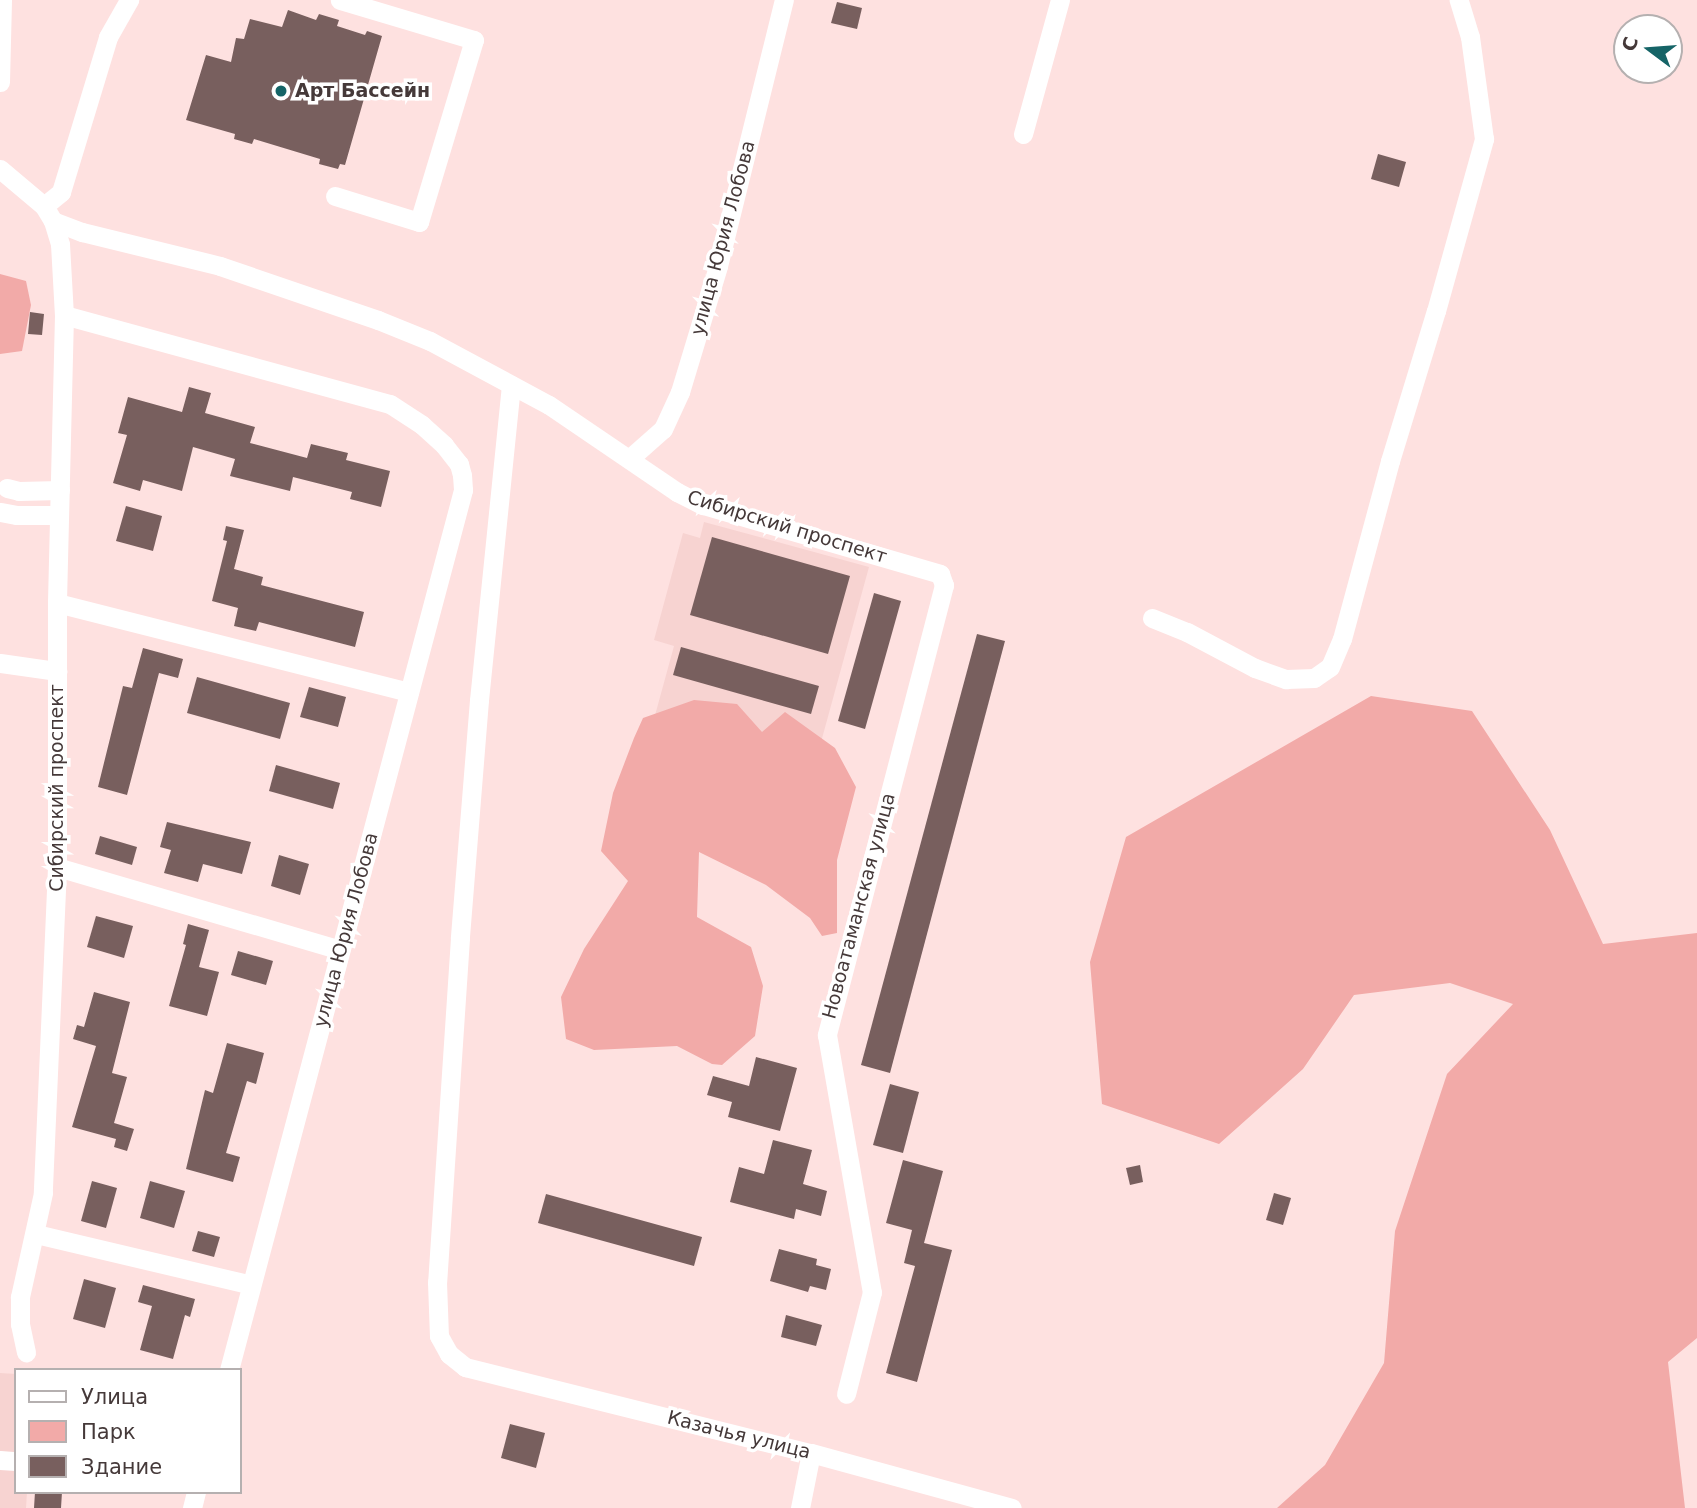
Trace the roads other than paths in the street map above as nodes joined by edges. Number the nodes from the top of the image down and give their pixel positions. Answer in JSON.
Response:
{"nodes":[{"id":1,"x":2,"y":0,"type":"edge"},
{"id":2,"x":129,"y":0,"type":"edge"},
{"id":3,"x":340,"y":0,"type":"edge"},
{"id":4,"x":784,"y":0,"type":"edge"},
{"id":5,"x":1060,"y":0,"type":"edge"},
{"id":6,"x":1459,"y":0,"type":"edge"},
{"id":7,"x":0,"y":82,"type":"edge"},
{"id":8,"x":1023,"y":134,"type":"dead end"},
{"id":9,"x":0,"y":169,"type":"edge"},
{"id":10,"x":335,"y":196,"type":"dead end"},
{"id":11,"x":49,"y":214,"type":"junction"},
{"id":12,"x":64,"y":315,"type":"junction"},
{"id":13,"x":510,"y":385,"type":"junction"},
{"id":14,"x":629,"y":459,"type":"junction"},
{"id":15,"x":7,"y":488,"type":"dead end"},
{"id":16,"x":60,"y":490,"type":"junction"},
{"id":17,"x":1,"y":512,"type":"edge"},
{"id":18,"x":59,"y":515,"type":"junction"},
{"id":19,"x":944,"y":585,"type":"joint"},
{"id":20,"x":57,"y":603,"type":"junction"},
{"id":21,"x":1152,"y":618,"type":"dead end"},
{"id":22,"x":0,"y":663,"type":"edge"},
{"id":23,"x":57,"y":671,"type":"junction"},
{"id":24,"x":409,"y":692,"type":"junction"},
{"id":25,"x":57,"y":867,"type":"junction"},
{"id":26,"x":340,"y":950,"type":"junction"},
{"id":27,"x":36,"y":1234,"type":"junction"},
{"id":28,"x":251,"y":1285,"type":"junction"},
{"id":29,"x":26,"y":1352,"type":"dead end"},
{"id":30,"x":230,"y":1368,"type":"edge"},
{"id":31,"x":846,"y":1394,"type":"dead end"},
{"id":32,"x":811,"y":1453,"type":"junction"},
{"id":33,"x":800,"y":1508,"type":"edge"},
{"id":34,"x":1012,"y":1508,"type":"edge"}],
"edges":[{"from":1,"to":7,"type":"street"},
{"from":2,"to":11,"type":"street"},
{"from":3,"to":10,"type":"street"},
{"from":4,"to":14,"type":"street","name":"улица Юрия Лобова"},
{"from":5,"to":8,"type":"street"},
{"from":6,"to":21,"type":"street"},
{"from":9,"to":11,"type":"street","name":"Сибирский проспект"},
{"from":11,"to":12,"type":"street","name":"Сибирский проспект"},
{"from":11,"to":13,"type":"street","name":"Сибирский проспект"},
{"from":12,"to":16,"type":"street","name":"Сибирский проспект"},
{"from":12,"to":24,"type":"street","name":"улица Юрия Лобова"},
{"from":13,"to":14,"type":"street","name":"Сибирский проспект"},
{"from":13,"to":32,"type":"street","name":"Казачья улица"},
{"from":14,"to":19,"type":"street","name":"Сибирский проспект"},
{"from":15,"to":16,"type":"street"},
{"from":16,"to":18,"type":"street","name":"Сибирский проспект"},
{"from":17,"to":18,"type":"street"},
{"from":18,"to":20,"type":"street","name":"Сибирский проспект"},
{"from":19,"to":31,"type":"street","name":"Новоатаманская улица"},
{"from":20,"to":23,"type":"street","name":"Сибирский проспект"},
{"from":20,"to":24,"type":"street"},
{"from":22,"to":23,"type":"street"},
{"from":23,"to":25,"type":"street","name":"Сибирский проспект"},
{"from":24,"to":26,"type":"street","name":"улица Юрия Лобова"},
{"from":25,"to":26,"type":"street"},
{"from":25,"to":27,"type":"street","name":"Сибирский проспект"},
{"from":26,"to":28,"type":"street","name":"улица Юрия Лобова"},
{"from":27,"to":28,"type":"street"},
{"from":27,"to":29,"type":"street","name":"Сибирский проспект"},
{"from":28,"to":30,"type":"street","name":"улица Юрия Лобова"},
{"from":32,"to":33,"type":"street"},
{"from":32,"to":34,"type":"street","name":"Казачья улица"}]}
